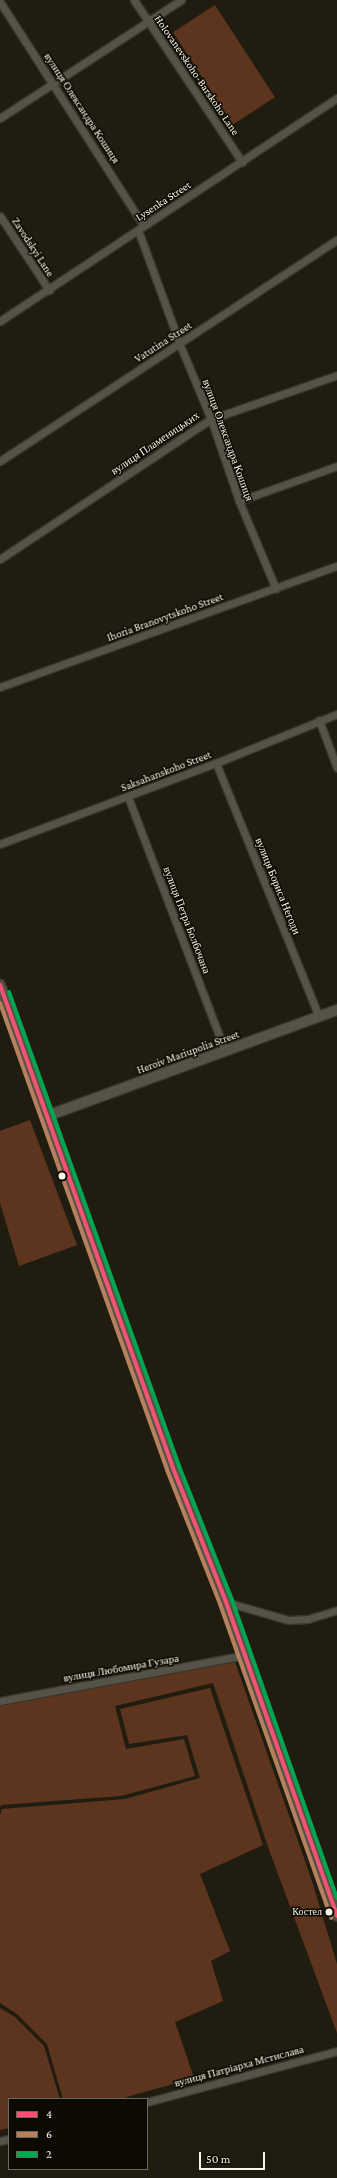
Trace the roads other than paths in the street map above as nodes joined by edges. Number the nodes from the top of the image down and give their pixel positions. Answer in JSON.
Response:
{"nodes":[{"id":1,"x":134,"y":0,"type":"edge"},
{"id":2,"x":182,"y":0,"type":"edge"},
{"id":3,"x":0,"y":2,"type":"edge"},
{"id":4,"x":147,"y":22,"type":"junction"},
{"id":5,"x":52,"y":84,"type":"junction"},
{"id":6,"x":337,"y":98,"type":"edge"},
{"id":7,"x":0,"y":118,"type":"edge"},
{"id":8,"x":242,"y":162,"type":"junction"},
{"id":9,"x":0,"y":216,"type":"edge"},
{"id":10,"x":141,"y":228,"type":"junction"},
{"id":11,"x":337,"y":240,"type":"edge"},
{"id":12,"x":49,"y":290,"type":"junction"},
{"id":13,"x":0,"y":321,"type":"edge"},
{"id":14,"x":180,"y":345,"type":"junction"},
{"id":15,"x":337,"y":375,"type":"edge"},
{"id":16,"x":211,"y":419,"type":"junction"},
{"id":17,"x":0,"y":461,"type":"edge"},
{"id":18,"x":337,"y":466,"type":"edge"},
{"id":19,"x":239,"y":501,"type":"junction"},
{"id":20,"x":0,"y":559,"type":"edge"},
{"id":21,"x":337,"y":566,"type":"edge"},
{"id":22,"x":276,"y":589,"type":"junction"},
{"id":23,"x":0,"y":688,"type":"edge"},
{"id":24,"x":337,"y":714,"type":"edge"},
{"id":25,"x":319,"y":720,"type":"junction"},
{"id":26,"x":216,"y":763,"type":"junction"},
{"id":27,"x":337,"y":768,"type":"edge"},
{"id":28,"x":128,"y":797,"type":"junction"},
{"id":29,"x":0,"y":844,"type":"edge"},
{"id":30,"x":1,"y":991,"type":"edge"},
{"id":31,"x":337,"y":1010,"type":"edge"},
{"id":32,"x":319,"y":1017,"type":"junction"},
{"id":33,"x":225,"y":1051,"type":"junction"},
{"id":34,"x":47,"y":1116,"type":"junction"},
{"id":35,"x":226,"y":1602,"type":"junction"},
{"id":36,"x":337,"y":1610,"type":"edge"},
{"id":37,"x":245,"y":1656,"type":"junction"},
{"id":38,"x":0,"y":1701,"type":"edge"},
{"id":39,"x":337,"y":1916,"type":"edge"},
{"id":40,"x":337,"y":2051,"type":"edge"},
{"id":41,"x":148,"y":2102,"type":"edge"}],
"edges":[{"from":1,"to":4,"type":"street","name":"Holovanevskoho-Barskoho Lane"},
{"from":2,"to":4,"type":"street"},
{"from":3,"to":5,"type":"street","name":"вулиця Олександра Кошиця"},
{"from":4,"to":5,"type":"street"},
{"from":4,"to":8,"type":"street","name":"Holovanevskoho-Barskoho Lane"},
{"from":5,"to":7,"type":"street"},
{"from":5,"to":10,"type":"street","name":"вулиця Олександра Кошиця"},
{"from":6,"to":8,"type":"street","name":"Lysenka Street"},
{"from":8,"to":10,"type":"street","name":"Lysenka Street"},
{"from":9,"to":12,"type":"street","name":"Zavodskyi Lane"},
{"from":10,"to":12,"type":"street","name":"Lysenka Street"},
{"from":10,"to":14,"type":"street","name":"вулиця Олександра Кошиця"},
{"from":11,"to":14,"type":"street","name":"Vatutina Street"},
{"from":12,"to":13,"type":"street","name":"Lysenka Street"},
{"from":14,"to":16,"type":"street","name":"вулиця Олександра Кошиця"},
{"from":14,"to":17,"type":"street","name":"Vatutina Street"},
{"from":15,"to":16,"type":"street","name":"вулиця Пламеницьких"},
{"from":16,"to":19,"type":"street","name":"вулиця Олександра Кошиця"},
{"from":16,"to":20,"type":"street","name":"вулиця Пламеницьких"},
{"from":18,"to":19,"type":"street"},
{"from":19,"to":22,"type":"street","name":"вулиця Олександра Кошиця"},
{"from":21,"to":22,"type":"street","name":"Ihoria Branovytskoho Street"},
{"from":22,"to":23,"type":"street","name":"Ihoria Branovytskoho Street"},
{"from":24,"to":25,"type":"street","name":"Saksahanskoho Street"},
{"from":25,"to":26,"type":"street","name":"Saksahanskoho Street"},
{"from":25,"to":27,"type":"street"},
{"from":26,"to":28,"type":"street","name":"Saksahanskoho Street"},
{"from":26,"to":32,"type":"street","name":"вулиця Бориса Негоди"},
{"from":28,"to":29,"type":"street","name":"Saksahanskoho Street"},
{"from":28,"to":33,"type":"street","name":"вулиця Петра Болбочана"},
{"from":30,"to":34,"type":"main road"},
{"from":31,"to":32,"type":"main road","name":"Heroiv Mariupolia Street"},
{"from":32,"to":33,"type":"main road","name":"Heroiv Mariupolia Street"},
{"from":33,"to":34,"type":"main road","name":"Heroiv Mariupolia Street"},
{"from":34,"to":35,"type":"main road"},
{"from":35,"to":36,"type":"street"},
{"from":35,"to":37,"type":"main road"},
{"from":37,"to":38,"type":"street","name":"вулиця Любомира Гузара"},
{"from":37,"to":39,"type":"main road"},
{"from":40,"to":41,"type":"street","name":"вулиця Патріарха Мстислава"}]}
